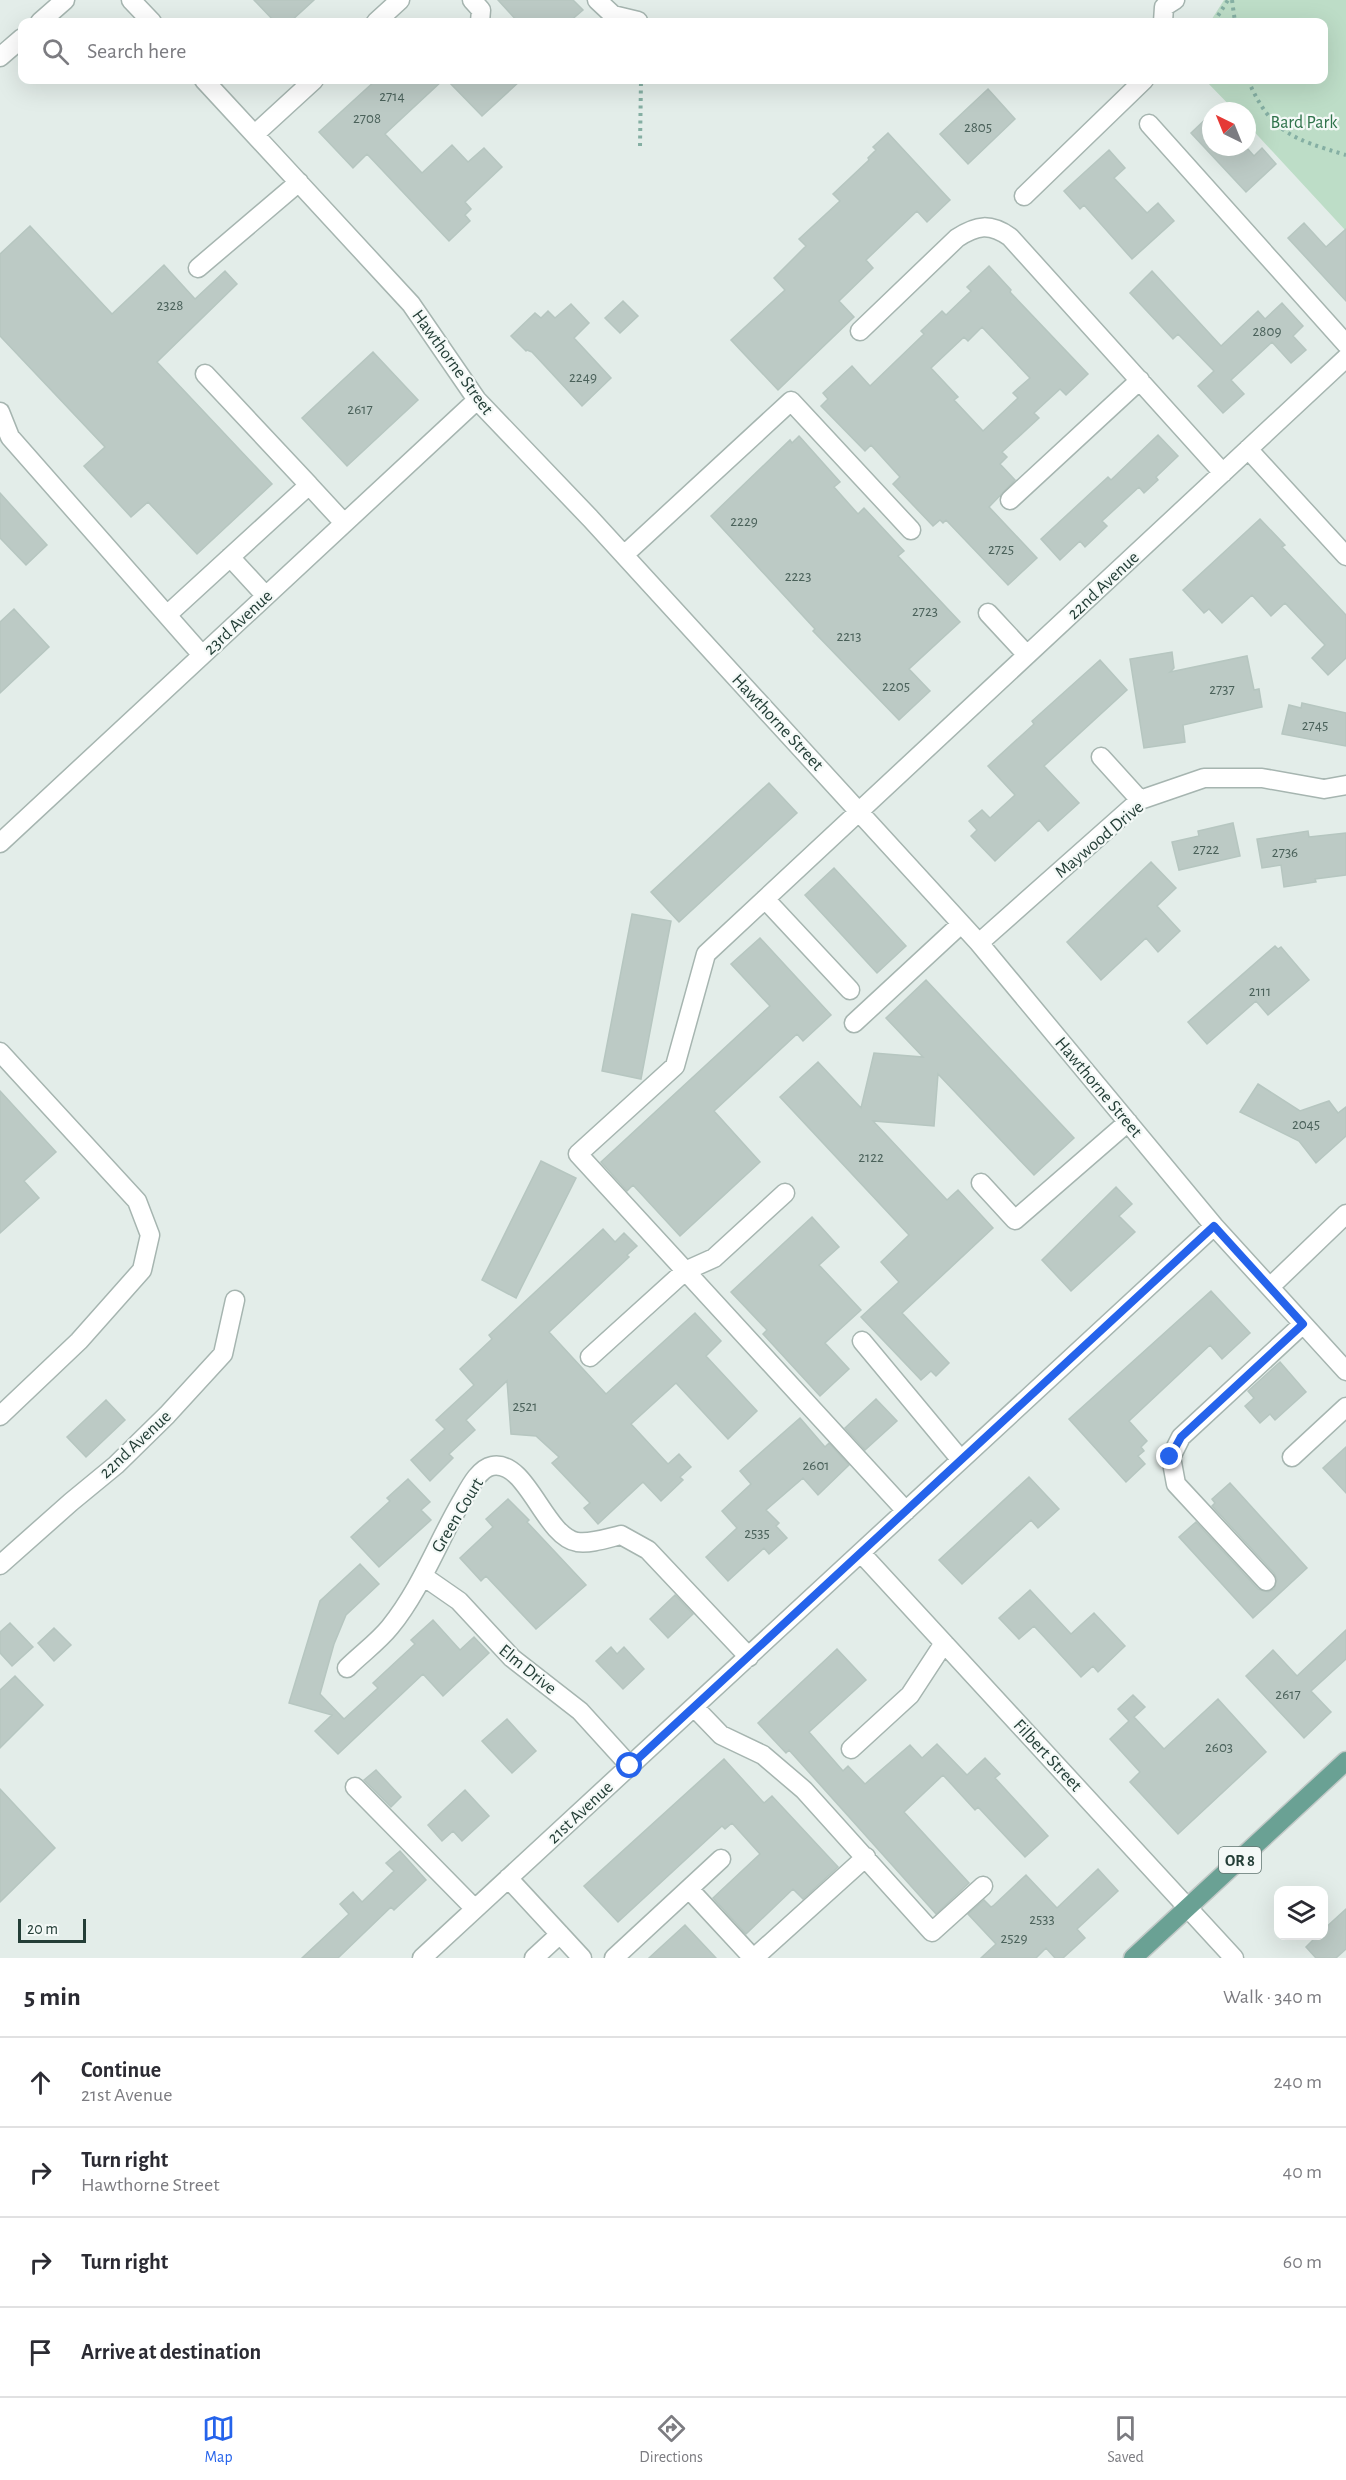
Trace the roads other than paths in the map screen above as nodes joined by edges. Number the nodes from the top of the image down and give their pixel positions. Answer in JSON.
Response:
{"nodes":[{"id":1,"x":65,"y":0,"type":"edge"},
{"id":2,"x":131,"y":0,"type":"edge"},
{"id":3,"x":400,"y":0,"type":"edge"},
{"id":4,"x":472,"y":0,"type":"edge"},
{"id":5,"x":597,"y":0,"type":"edge"},
{"id":6,"x":44,"y":18,"type":"edge"},
{"id":7,"x":148,"y":18,"type":"edge"},
{"id":8,"x":386,"y":18,"type":"edge"},
{"id":9,"x":480,"y":18,"type":"edge"},
{"id":10,"x":626,"y":18,"type":"edge"},
{"id":11,"x":18,"y":41,"type":"edge"},
{"id":12,"x":0,"y":57,"type":"edge"},
{"id":13,"x":208,"y":84,"type":"edge"},
{"id":14,"x":310,"y":84,"type":"edge"},
{"id":15,"x":1140,"y":84,"type":"edge"},
{"id":16,"x":1149,"y":124,"type":"dead end"},
{"id":17,"x":255,"y":134,"type":"junction"},
{"id":18,"x":299,"y":182,"type":"junction"},
{"id":19,"x":1024,"y":196,"type":"dead end"},
{"id":20,"x":198,"y":268,"type":"dead end"},
{"id":21,"x":860,"y":331,"type":"dead end"},
{"id":22,"x":1346,"y":344,"type":"edge"},
{"id":23,"x":1346,"y":358,"type":"edge"},
{"id":24,"x":205,"y":374,"type":"dead end"},
{"id":25,"x":1140,"y":381,"type":"junction"},
{"id":26,"x":477,"y":400,"type":"junction"},
{"id":27,"x":0,"y":412,"type":"edge"},
{"id":28,"x":1248,"y":449,"type":"junction"},
{"id":29,"x":1223,"y":472,"type":"junction"},
{"id":30,"x":309,"y":485,"type":"junction"},
{"id":31,"x":1010,"y":500,"type":"dead end"},
{"id":32,"x":344,"y":524,"type":"junction"},
{"id":33,"x":911,"y":530,"type":"dead end"},
{"id":34,"x":624,"y":555,"type":"junction"},
{"id":35,"x":1346,"y":556,"type":"edge"},
{"id":36,"x":230,"y":557,"type":"junction"},
{"id":37,"x":266,"y":596,"type":"junction"},
{"id":38,"x":988,"y":613,"type":"dead end"},
{"id":39,"x":167,"y":615,"type":"junction"},
{"id":40,"x":202,"y":655,"type":"junction"},
{"id":41,"x":1027,"y":655,"type":"junction"},
{"id":42,"x":1101,"y":757,"type":"dead end"},
{"id":43,"x":1346,"y":785,"type":"edge"},
{"id":44,"x":1140,"y":800,"type":"junction"},
{"id":45,"x":859,"y":811,"type":"junction"},
{"id":46,"x":0,"y":843,"type":"edge"},
{"id":47,"x":765,"y":899,"type":"junction"},
{"id":48,"x":961,"y":924,"type":"junction"},
{"id":49,"x":979,"y":943,"type":"junction"},
{"id":50,"x":850,"y":990,"type":"dead end"},
{"id":51,"x":854,"y":1023,"type":"dead end"},
{"id":52,"x":0,"y":1052,"type":"edge"},
{"id":53,"x":1128,"y":1122,"type":"junction"},
{"id":54,"x":981,"y":1183,"type":"dead end"},
{"id":55,"x":785,"y":1193,"type":"dead end"},
{"id":56,"x":1346,"y":1214,"type":"edge"},
{"id":57,"x":1214,"y":1226,"type":"junction"},
{"id":58,"x":685,"y":1271,"type":"junction"},
{"id":59,"x":1270,"y":1287,"type":"junction"},
{"id":60,"x":235,"y":1300,"type":"dead end"},
{"id":61,"x":1303,"y":1324,"type":"junction"},
{"id":62,"x":862,"y":1341,"type":"dead end"},
{"id":63,"x":590,"y":1357,"type":"dead end"},
{"id":64,"x":1346,"y":1371,"type":"edge"},
{"id":65,"x":1346,"y":1407,"type":"edge"},
{"id":66,"x":0,"y":1416,"type":"edge"},
{"id":67,"x":1292,"y":1457,"type":"dead end"},
{"id":68,"x":961,"y":1460,"type":"junction"},
{"id":69,"x":906,"y":1511,"type":"junction"},
{"id":70,"x":861,"y":1553,"type":"junction"},
{"id":71,"x":0,"y":1565,"type":"edge"},
{"id":72,"x":423,"y":1576,"type":"junction"},
{"id":73,"x":1266,"y":1581,"type":"dead end"},
{"id":74,"x":944,"y":1643,"type":"junction"},
{"id":75,"x":749,"y":1657,"type":"junction"},
{"id":76,"x":347,"y":1668,"type":"dead end"},
{"id":77,"x":694,"y":1707,"type":"junction"},
{"id":78,"x":851,"y":1749,"type":"dead end"},
{"id":79,"x":1346,"y":1761,"type":"edge"},
{"id":80,"x":630,"y":1766,"type":"junction"},
{"id":81,"x":355,"y":1787,"type":"dead end"},
{"id":82,"x":866,"y":1857,"type":"junction"},
{"id":83,"x":721,"y":1859,"type":"dead end"},
{"id":84,"x":508,"y":1878,"type":"junction"},
{"id":85,"x":983,"y":1886,"type":"dead end"},
{"id":86,"x":689,"y":1889,"type":"junction"},
{"id":87,"x":1188,"y":1907,"type":"junction"},
{"id":88,"x":475,"y":1909,"type":"junction"},
{"id":89,"x":560,"y":1934,"type":"junction"},
{"id":90,"x":422,"y":1958,"type":"edge"},
{"id":91,"x":534,"y":1958,"type":"edge"},
{"id":92,"x":582,"y":1958,"type":"edge"},
{"id":93,"x":614,"y":1958,"type":"edge"},
{"id":94,"x":754,"y":1958,"type":"edge"},
{"id":95,"x":1132,"y":1958,"type":"edge"},
{"id":96,"x":1234,"y":1958,"type":"edge"}],
"edges":[{"from":1,"to":6,"type":"street"},
{"from":2,"to":7,"type":"street"},
{"from":3,"to":8,"type":"street"},
{"from":4,"to":9,"type":"street"},
{"from":5,"to":10,"type":"street"},
{"from":11,"to":12,"type":"street"},
{"from":13,"to":17,"type":"street","name":"Hawthorne Street"},
{"from":14,"to":17,"type":"street"},
{"from":15,"to":19,"type":"street"},
{"from":16,"to":22,"type":"street"},
{"from":17,"to":18,"type":"street","name":"Hawthorne Street"},
{"from":18,"to":20,"type":"street"},
{"from":18,"to":26,"type":"street","name":"Hawthorne Street"},
{"from":21,"to":25,"type":"street"},
{"from":23,"to":28,"type":"street","name":"22nd Avenue"},
{"from":24,"to":30,"type":"street"},
{"from":25,"to":29,"type":"street"},
{"from":25,"to":31,"type":"street"},
{"from":26,"to":32,"type":"street","name":"23rd Avenue"},
{"from":26,"to":34,"type":"street","name":"Hawthorne Street"},
{"from":27,"to":39,"type":"street"},
{"from":28,"to":29,"type":"street","name":"22nd Avenue"},
{"from":28,"to":35,"type":"street"},
{"from":29,"to":41,"type":"street","name":"22nd Avenue"},
{"from":30,"to":32,"type":"street"},
{"from":30,"to":36,"type":"street"},
{"from":32,"to":37,"type":"street","name":"23rd Avenue"},
{"from":33,"to":34,"type":"street"},
{"from":34,"to":45,"type":"street","name":"Hawthorne Street"},
{"from":36,"to":37,"type":"street"},
{"from":36,"to":39,"type":"street"},
{"from":37,"to":40,"type":"street","name":"23rd Avenue"},
{"from":38,"to":41,"type":"street"},
{"from":39,"to":40,"type":"street"},
{"from":40,"to":46,"type":"street","name":"23rd Avenue"},
{"from":41,"to":45,"type":"street","name":"22nd Avenue"},
{"from":42,"to":44,"type":"street"},
{"from":43,"to":44,"type":"street","name":"Maywood Drive"},
{"from":44,"to":49,"type":"street","name":"Maywood Drive"},
{"from":45,"to":47,"type":"street","name":"22nd Avenue"},
{"from":45,"to":48,"type":"street","name":"Hawthorne Street"},
{"from":47,"to":50,"type":"street"},
{"from":47,"to":58,"type":"street","name":"22nd Avenue"},
{"from":48,"to":49,"type":"street","name":"Hawthorne Street"},
{"from":48,"to":51,"type":"street"},
{"from":49,"to":53,"type":"street","name":"Hawthorne Street"},
{"from":52,"to":66,"type":"street"},
{"from":53,"to":54,"type":"street"},
{"from":53,"to":57,"type":"street","name":"Hawthorne Street"},
{"from":55,"to":58,"type":"street"},
{"from":56,"to":59,"type":"street"},
{"from":57,"to":59,"type":"street","name":"Hawthorne Street"},
{"from":57,"to":68,"type":"street","name":"21st Avenue"},
{"from":58,"to":63,"type":"street"},
{"from":58,"to":69,"type":"street"},
{"from":59,"to":61,"type":"street","name":"Hawthorne Street"},
{"from":60,"to":71,"type":"street","name":"22nd Avenue"},
{"from":61,"to":64,"type":"street","name":"Hawthorne Street"},
{"from":61,"to":73,"type":"street"},
{"from":62,"to":68,"type":"street"},
{"from":65,"to":67,"type":"street"},
{"from":68,"to":69,"type":"street","name":"21st Avenue"},
{"from":69,"to":70,"type":"street","name":"21st Avenue"},
{"from":70,"to":74,"type":"street","name":"Filbert Street"},
{"from":70,"to":75,"type":"street","name":"21st Avenue"},
{"from":72,"to":75,"type":"street","name":"Green Court"},
{"from":72,"to":76,"type":"street","name":"Green Court"},
{"from":72,"to":80,"type":"street","name":"Elm Drive"},
{"from":74,"to":78,"type":"street"},
{"from":74,"to":87,"type":"street","name":"Filbert Street"},
{"from":75,"to":77,"type":"street","name":"21st Avenue"},
{"from":77,"to":80,"type":"street","name":"21st Avenue"},
{"from":77,"to":82,"type":"street"},
{"from":79,"to":87,"type":"main road","number":"OR 8"},
{"from":80,"to":84,"type":"street","name":"21st Avenue"},
{"from":81,"to":88,"type":"street"},
{"from":82,"to":85,"type":"street"},
{"from":82,"to":94,"type":"street"},
{"from":83,"to":86,"type":"street"},
{"from":84,"to":88,"type":"street","name":"21st Avenue"},
{"from":84,"to":89,"type":"street"},
{"from":86,"to":93,"type":"street"},
{"from":86,"to":94,"type":"street"},
{"from":87,"to":95,"type":"main road","number":"OR 8"},
{"from":87,"to":96,"type":"street","name":"Filbert Street"},
{"from":88,"to":90,"type":"street","name":"21st Avenue"},
{"from":89,"to":91,"type":"street"},
{"from":89,"to":92,"type":"street"}]}
